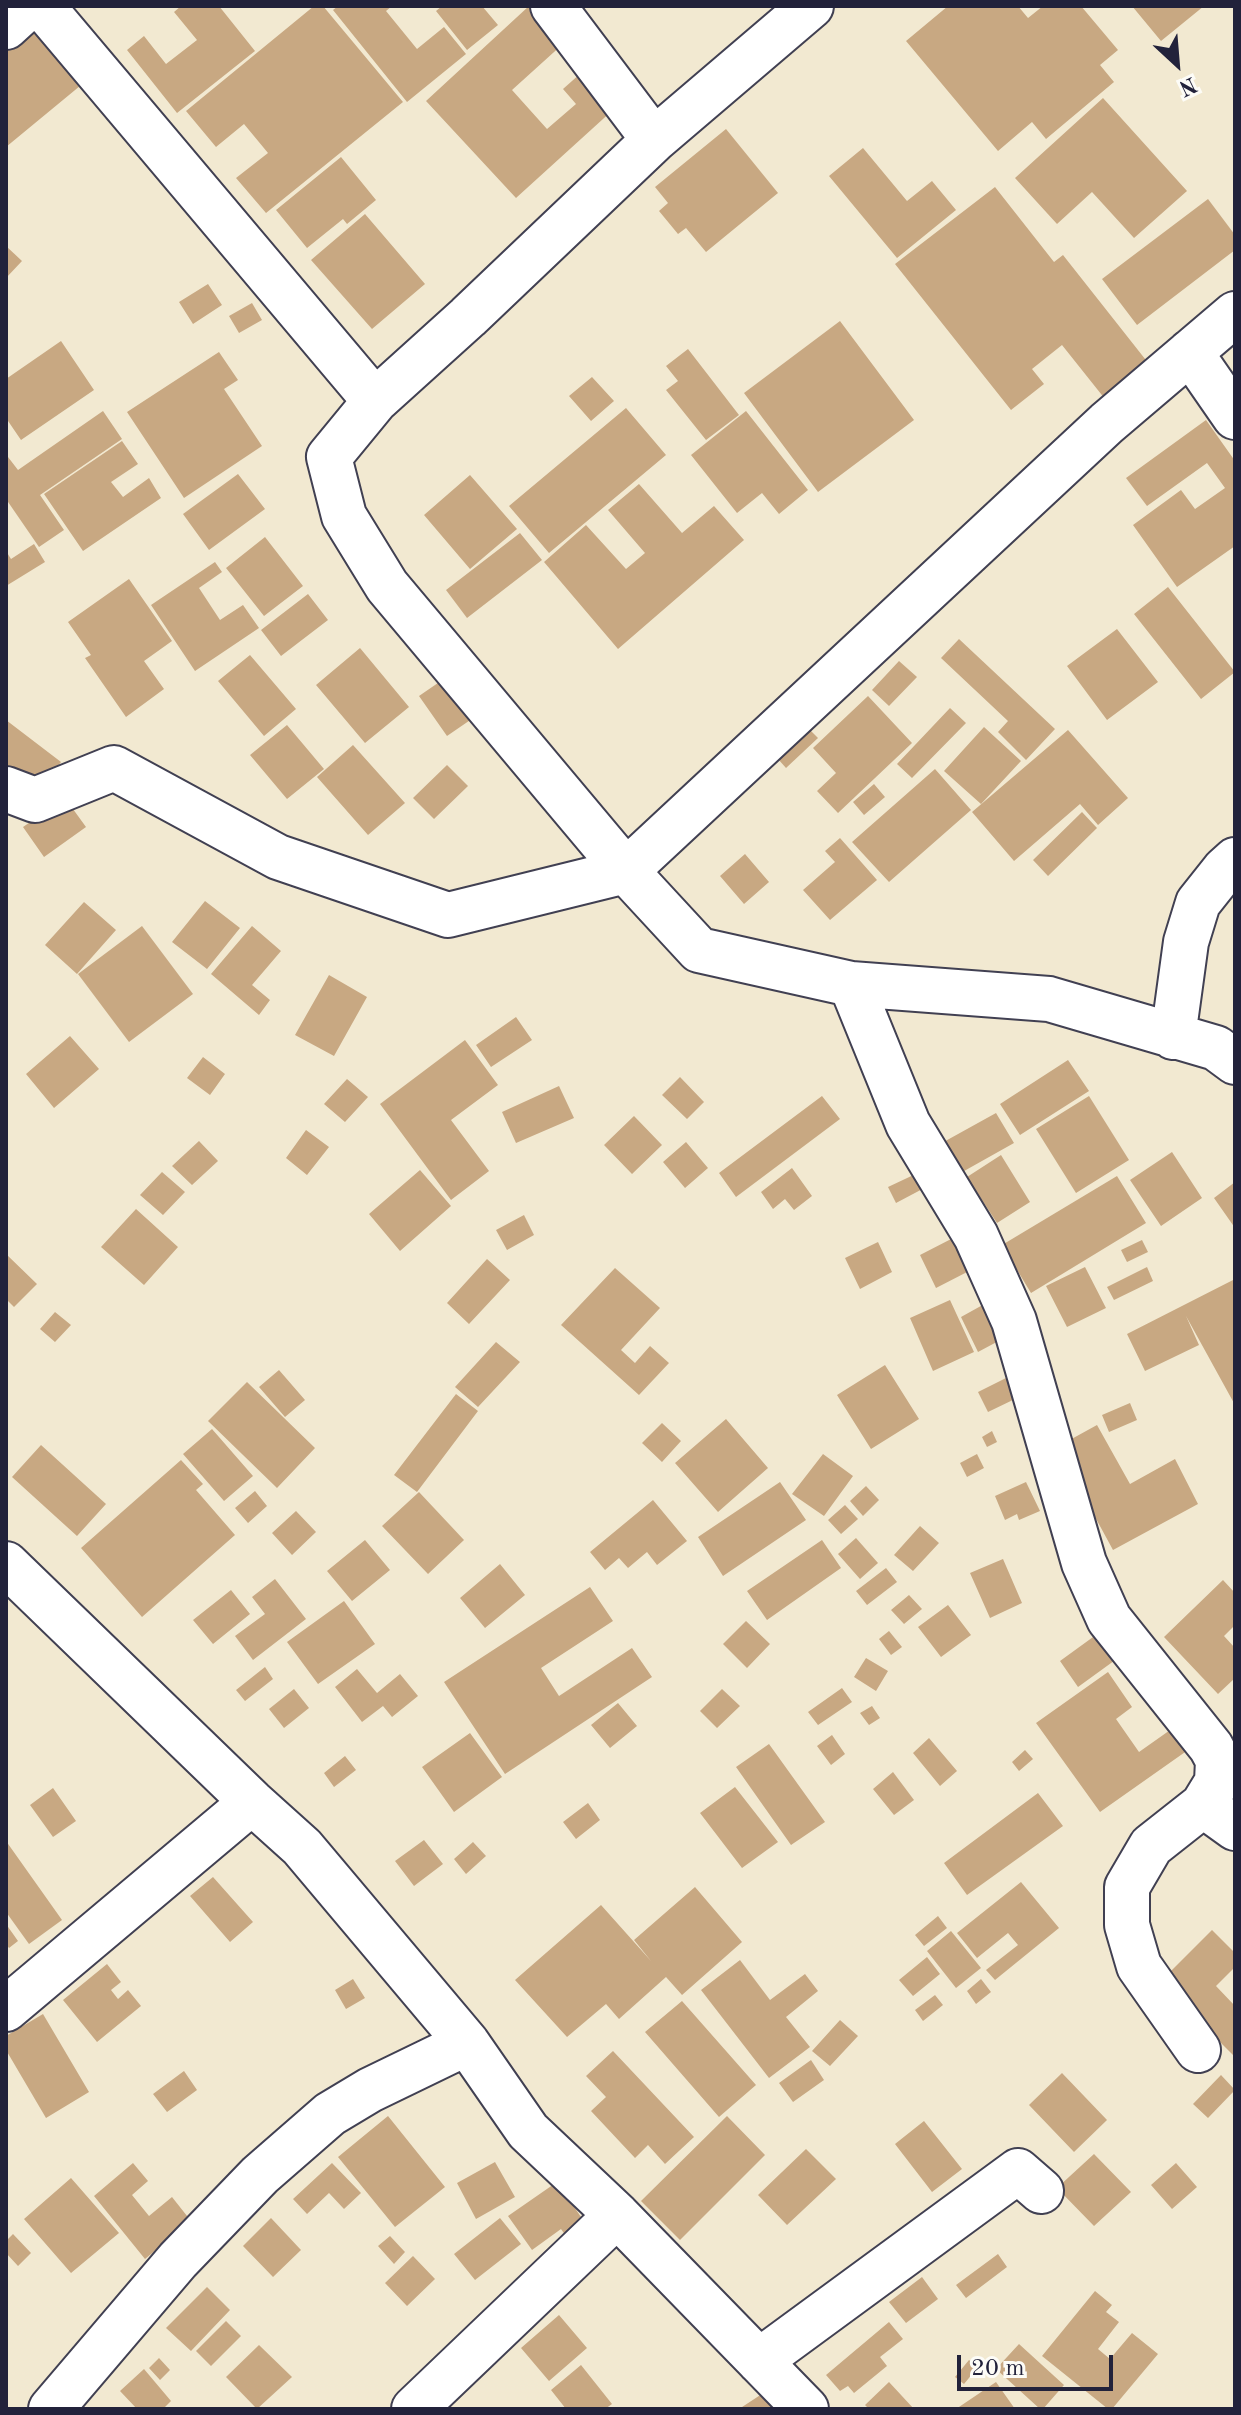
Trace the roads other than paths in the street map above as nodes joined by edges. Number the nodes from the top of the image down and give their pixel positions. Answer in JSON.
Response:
{"nodes":[{"id":1,"x":29,"y":6,"type":"edge"},
{"id":2,"x":42,"y":6,"type":"edge"},
{"id":3,"x":553,"y":6,"type":"edge"},
{"id":4,"x":811,"y":6,"type":"edge"},
{"id":5,"x":6,"y":27,"type":"edge"},
{"id":6,"x":654,"y":140,"type":"junction"},
{"id":7,"x":1235,"y":314,"type":"edge"},
{"id":8,"x":1190,"y":352,"type":"junction"},
{"id":9,"x":375,"y":401,"type":"junction"},
{"id":10,"x":1235,"y":417,"type":"edge"},
{"id":11,"x":10,"y":795,"type":"edge"},
{"id":12,"x":1235,"y":860,"type":"edge"},
{"id":13,"x":626,"y":871,"type":"junction"},
{"id":14,"x":851,"y":984,"type":"junction"},
{"id":15,"x":1173,"y":1037,"type":"junction"},
{"id":16,"x":1235,"y":1062,"type":"edge"},
{"id":17,"x":13,"y":1585,"type":"edge"},
{"id":18,"x":252,"y":1802,"type":"junction"},
{"id":19,"x":1219,"y":1816,"type":"edge"},
{"id":20,"x":6,"y":2009,"type":"edge"},
{"id":21,"x":467,"y":2043,"type":"junction"},
{"id":22,"x":1198,"y":2050,"type":"dead end"},
{"id":23,"x":1041,"y":2191,"type":"dead end"},
{"id":24,"x":617,"y":2215,"type":"junction"},
{"id":25,"x":759,"y":2361,"type":"junction"},
{"id":26,"x":52,"y":2409,"type":"edge"},
{"id":27,"x":414,"y":2409,"type":"edge"},
{"id":28,"x":806,"y":2409,"type":"edge"}],
"edges":[{"from":1,"to":5,"type":"street"},
{"from":2,"to":9,"type":"street"},
{"from":3,"to":6,"type":"street"},
{"from":4,"to":6,"type":"street"},
{"from":6,"to":9,"type":"street"},
{"from":7,"to":8,"type":"street"},
{"from":8,"to":10,"type":"street"},
{"from":8,"to":13,"type":"street"},
{"from":9,"to":13,"type":"street"},
{"from":11,"to":13,"type":"street"},
{"from":12,"to":15,"type":"street"},
{"from":13,"to":14,"type":"street"},
{"from":14,"to":15,"type":"street"},
{"from":14,"to":19,"type":"street"},
{"from":15,"to":16,"type":"street"},
{"from":17,"to":18,"type":"street"},
{"from":18,"to":20,"type":"street"},
{"from":18,"to":21,"type":"street"},
{"from":19,"to":22,"type":"street"},
{"from":21,"to":24,"type":"street"},
{"from":21,"to":26,"type":"street"},
{"from":23,"to":25,"type":"street"},
{"from":24,"to":25,"type":"street"},
{"from":24,"to":27,"type":"street"},
{"from":25,"to":28,"type":"street"}]}
